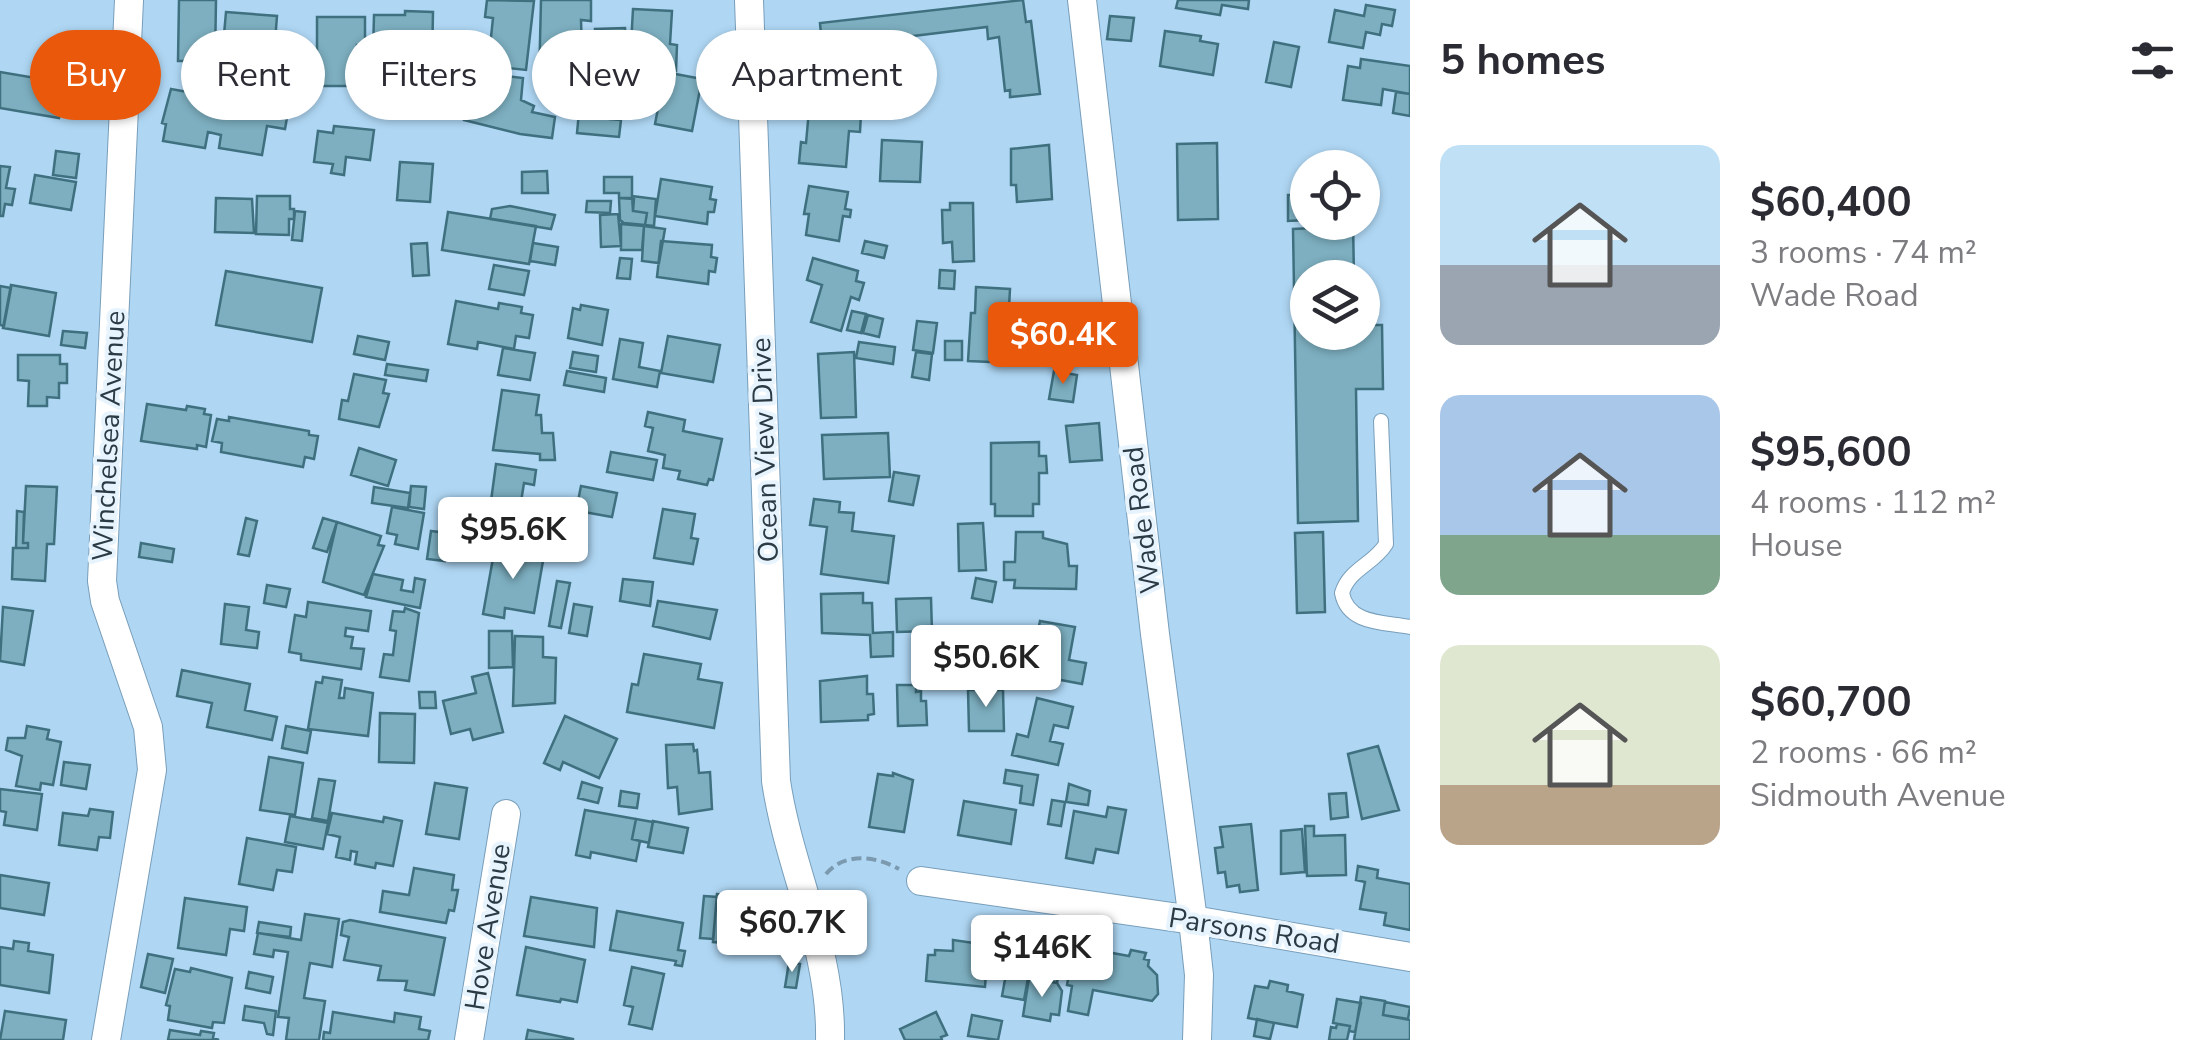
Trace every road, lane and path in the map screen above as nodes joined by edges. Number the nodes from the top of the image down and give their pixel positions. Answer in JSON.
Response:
{"nodes":[{"id":1,"x":129,"y":0,"type":"edge"},
{"id":2,"x":749,"y":0,"type":"edge"},
{"id":3,"x":1082,"y":0,"type":"edge"},
{"id":4,"x":1381,"y":420,"type":"dead end"},
{"id":5,"x":1410,"y":627,"type":"edge"},
{"id":6,"x":506,"y":814,"type":"dead end"},
{"id":7,"x":921,"y":881,"type":"joint"},
{"id":8,"x":806,"y":896,"type":"junction"},
{"id":9,"x":1193,"y":920,"type":"junction"},
{"id":10,"x":1410,"y":957,"type":"edge"},
{"id":11,"x":106,"y":1040,"type":"edge"},
{"id":12,"x":469,"y":1040,"type":"edge"},
{"id":13,"x":830,"y":1040,"type":"edge"},
{"id":14,"x":1197,"y":1040,"type":"edge"}],
"edges":[{"from":1,"to":11,"type":"street","name":"Winchelsea Avenue"},
{"from":2,"to":8,"type":"street","name":"Ocean View Drive"},
{"from":3,"to":9,"type":"street","name":"Wade Road"},
{"from":4,"to":5,"type":"lane"},
{"from":6,"to":12,"type":"street","name":"Hove Avenue"},
{"from":7,"to":8,"type":"path"},
{"from":7,"to":9,"type":"street","name":"Parsons Road"},
{"from":8,"to":13,"type":"street","name":"Ocean View Drive"},
{"from":9,"to":10,"type":"street","name":"Parsons Road"},
{"from":9,"to":14,"type":"street","name":"Wade Road"}]}
